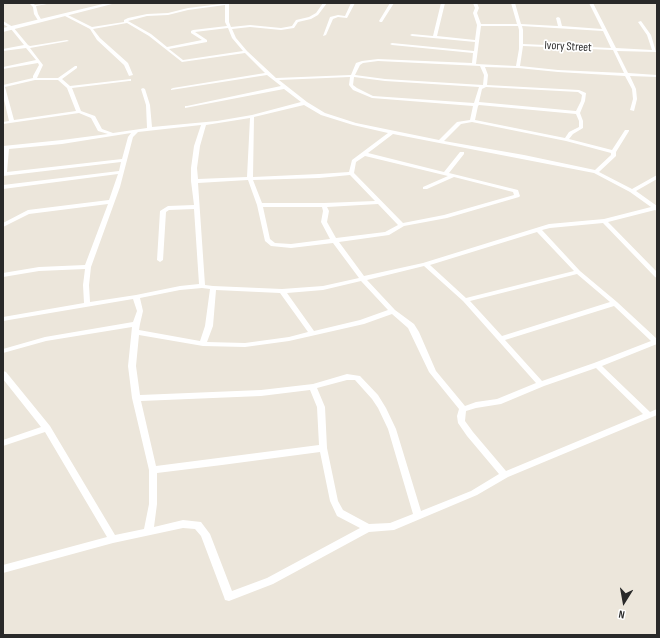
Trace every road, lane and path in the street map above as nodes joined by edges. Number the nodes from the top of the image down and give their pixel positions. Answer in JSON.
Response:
{"nodes":[{"id":1,"x":50,"y":3,"type":"edge"},
{"id":2,"x":113,"y":3,"type":"edge"},
{"id":3,"x":325,"y":3,"type":"edge"},
{"id":4,"x":353,"y":3,"type":"edge"},
{"id":5,"x":392,"y":3,"type":"edge"},
{"id":6,"x":443,"y":3,"type":"edge"},
{"id":7,"x":475,"y":3,"type":"edge"},
{"id":8,"x":513,"y":3,"type":"edge"},
{"id":9,"x":591,"y":3,"type":"edge"},
{"id":10,"x":32,"y":4,"type":"edge"},
{"id":11,"x":227,"y":4,"type":"edge"},
{"id":12,"x":65,"y":15,"type":"junction"},
{"id":13,"x":558,"y":18,"type":"dead end"},
{"id":14,"x":40,"y":21,"type":"junction"},
{"id":15,"x":381,"y":21,"type":"dead end"},
{"id":16,"x":3,"y":22,"type":"edge"},
{"id":17,"x":125,"y":22,"type":"junction"},
{"id":18,"x":640,"y":22,"type":"dead end"},
{"id":19,"x":479,"y":24,"type":"junction"},
{"id":20,"x":520,"y":25,"type":"junction"},
{"id":21,"x":230,"y":27,"type":"junction"},
{"id":22,"x":560,"y":27,"type":"junction"},
{"id":23,"x":12,"y":28,"type":"junction"},
{"id":24,"x":91,"y":28,"type":"junction"},
{"id":25,"x":3,"y":30,"type":"edge"},
{"id":26,"x":605,"y":30,"type":"junction"},
{"id":27,"x":324,"y":35,"type":"dead end"},
{"id":28,"x":412,"y":35,"type":"dead end"},
{"id":29,"x":435,"y":37,"type":"junction"},
{"id":30,"x":477,"y":40,"type":"junction"},
{"id":31,"x":67,"y":41,"type":"dead end"},
{"id":32,"x":392,"y":44,"type":"dead end"},
{"id":33,"x":522,"y":45,"type":"junction"},
{"id":34,"x":28,"y":47,"type":"junction"},
{"id":35,"x":167,"y":48,"type":"junction"},
{"id":36,"x":3,"y":50,"type":"edge"},
{"id":37,"x":615,"y":50,"type":"junction"},
{"id":38,"x":656,"y":50,"type":"edge"},
{"id":39,"x":246,"y":52,"type":"junction"},
{"id":40,"x":475,"y":52,"type":"junction"},
{"id":41,"x":39,"y":62,"type":"junction"},
{"id":42,"x":474,"y":64,"type":"junction"},
{"id":43,"x":482,"y":65,"type":"junction"},
{"id":44,"x":75,"y":67,"type":"dead end"},
{"id":45,"x":518,"y":67,"type":"junction"},
{"id":46,"x":3,"y":68,"type":"edge"},
{"id":47,"x":268,"y":74,"type":"junction"},
{"id":48,"x":131,"y":75,"type":"dead end"},
{"id":49,"x":626,"y":75,"type":"junction"},
{"id":50,"x":352,"y":76,"type":"junction"},
{"id":51,"x":657,"y":76,"type":"edge"},
{"id":52,"x":59,"y":79,"type":"junction"},
{"id":53,"x":276,"y":79,"type":"junction"},
{"id":54,"x":35,"y":80,"type":"junction"},
{"id":55,"x":129,"y":80,"type":"dead end"},
{"id":56,"x":3,"y":86,"type":"edge"},
{"id":57,"x":485,"y":86,"type":"junction"},
{"id":58,"x":69,"y":87,"type":"junction"},
{"id":59,"x":285,"y":87,"type":"junction"},
{"id":60,"x":143,"y":89,"type":"dead end"},
{"id":61,"x":173,"y":89,"type":"dead end"},
{"id":62,"x":305,"y":104,"type":"junction"},
{"id":63,"x":477,"y":104,"type":"junction"},
{"id":64,"x":187,"y":107,"type":"dead end"},
{"id":65,"x":632,"y":110,"type":"dead end"},
{"id":66,"x":79,"y":112,"type":"junction"},
{"id":67,"x":578,"y":113,"type":"junction"},
{"id":68,"x":252,"y":116,"type":"junction"},
{"id":69,"x":12,"y":121,"type":"junction"},
{"id":70,"x":472,"y":121,"type":"junction"},
{"id":71,"x":3,"y":123,"type":"edge"},
{"id":72,"x":204,"y":123,"type":"junction"},
{"id":73,"x":150,"y":129,"type":"junction"},
{"id":74,"x":136,"y":131,"type":"junction"},
{"id":75,"x":627,"y":131,"type":"dead end"},
{"id":76,"x":392,"y":132,"type":"junction"},
{"id":77,"x":115,"y":134,"type":"junction"},
{"id":78,"x":122,"y":134,"type":"junction"},
{"id":79,"x":131,"y":137,"type":"junction"},
{"id":80,"x":566,"y":140,"type":"junction"},
{"id":81,"x":440,"y":142,"type":"junction"},
{"id":82,"x":5,"y":148,"type":"edge"},
{"id":83,"x":613,"y":152,"type":"junction"},
{"id":84,"x":462,"y":153,"type":"dead end"},
{"id":85,"x":365,"y":154,"type":"junction"},
{"id":86,"x":125,"y":160,"type":"junction"},
{"id":87,"x":122,"y":172,"type":"junction"},
{"id":88,"x":596,"y":172,"type":"junction"},
{"id":89,"x":351,"y":173,"type":"junction"},
{"id":90,"x":446,"y":173,"type":"junction"},
{"id":91,"x":3,"y":174,"type":"edge"},
{"id":92,"x":455,"y":175,"type":"junction"},
{"id":93,"x":657,"y":176,"type":"edge"},
{"id":94,"x":250,"y":179,"type":"junction"},
{"id":95,"x":194,"y":180,"type":"junction"},
{"id":96,"x":3,"y":187,"type":"edge"},
{"id":97,"x":425,"y":188,"type":"dead end"},
{"id":98,"x":632,"y":191,"type":"junction"},
{"id":99,"x":112,"y":202,"type":"junction"},
{"id":100,"x":379,"y":202,"type":"junction"},
{"id":101,"x":260,"y":205,"type":"junction"},
{"id":102,"x":324,"y":205,"type":"junction"},
{"id":103,"x":196,"y":207,"type":"junction"},
{"id":104,"x":656,"y":209,"type":"edge"},
{"id":105,"x":604,"y":221,"type":"junction"},
{"id":106,"x":4,"y":224,"type":"edge"},
{"id":107,"x":402,"y":225,"type":"junction"},
{"id":108,"x":538,"y":229,"type":"junction"},
{"id":109,"x":334,"y":240,"type":"junction"},
{"id":110,"x":160,"y":260,"type":"dead end"},
{"id":111,"x":425,"y":264,"type":"junction"},
{"id":112,"x":88,"y":267,"type":"junction"},
{"id":113,"x":578,"y":272,"type":"junction"},
{"id":114,"x":3,"y":275,"type":"edge"},
{"id":115,"x":657,"y":276,"type":"edge"},
{"id":116,"x":363,"y":279,"type":"junction"},
{"id":117,"x":202,"y":286,"type":"junction"},
{"id":118,"x":213,"y":288,"type":"junction"},
{"id":119,"x":282,"y":291,"type":"junction"},
{"id":120,"x":136,"y":297,"type":"junction"},
{"id":121,"x":465,"y":300,"type":"junction"},
{"id":122,"x":615,"y":303,"type":"junction"},
{"id":123,"x":87,"y":304,"type":"junction"},
{"id":124,"x":393,"y":311,"type":"junction"},
{"id":125,"x":3,"y":319,"type":"edge"},
{"id":126,"x":136,"y":324,"type":"junction"},
{"id":127,"x":135,"y":332,"type":"junction"},
{"id":128,"x":312,"y":333,"type":"junction"},
{"id":129,"x":501,"y":339,"type":"junction"},
{"id":130,"x":656,"y":341,"type":"edge"},
{"id":131,"x":203,"y":344,"type":"junction"},
{"id":132,"x":3,"y":351,"type":"edge"},
{"id":133,"x":597,"y":365,"type":"junction"},
{"id":134,"x":3,"y":374,"type":"edge"},
{"id":135,"x":541,"y":384,"type":"junction"},
{"id":136,"x":313,"y":387,"type":"junction"},
{"id":137,"x":136,"y":398,"type":"junction"},
{"id":138,"x":462,"y":409,"type":"junction"},
{"id":139,"x":653,"y":414,"type":"edge"},
{"id":140,"x":46,"y":428,"type":"junction"},
{"id":141,"x":3,"y":443,"type":"edge"},
{"id":142,"x":323,"y":448,"type":"junction"},
{"id":143,"x":152,"y":470,"type":"junction"},
{"id":144,"x":505,"y":475,"type":"junction"},
{"id":145,"x":418,"y":516,"type":"junction"},
{"id":146,"x":368,"y":528,"type":"junction"},
{"id":147,"x":148,"y":532,"type":"junction"},
{"id":148,"x":113,"y":539,"type":"junction"},
{"id":149,"x":3,"y":569,"type":"edge"}],
"edges":[{"from":1,"to":10,"type":"street"},
{"from":2,"to":12,"type":"main road"},
{"from":3,"to":21,"type":"street"},
{"from":4,"to":27,"type":"street"},
{"from":5,"to":15,"type":"street"},
{"from":6,"to":29,"type":"street"},
{"from":7,"to":19,"type":"street"},
{"from":8,"to":20,"type":"street"},
{"from":9,"to":26,"type":"street"},
{"from":10,"to":14,"type":"street"},
{"from":11,"to":17,"type":"street"},
{"from":11,"to":21,"type":"street"},
{"from":12,"to":14,"type":"main road"},
{"from":12,"to":24,"type":"street"},
{"from":13,"to":22,"type":"street"},
{"from":14,"to":23,"type":"main road"},
{"from":16,"to":23,"type":"street"},
{"from":17,"to":24,"type":"street"},
{"from":17,"to":35,"type":"street"},
{"from":18,"to":38,"type":"street"},
{"from":19,"to":20,"type":"street"},
{"from":19,"to":30,"type":"street"},
{"from":20,"to":22,"type":"street"},
{"from":20,"to":33,"type":"street"},
{"from":21,"to":35,"type":"street"},
{"from":21,"to":39,"type":"street"},
{"from":22,"to":26,"type":"street"},
{"from":23,"to":25,"type":"main road"},
{"from":23,"to":34,"type":"street"},
{"from":24,"to":48,"type":"street"},
{"from":26,"to":37,"type":"street"},
{"from":28,"to":29,"type":"street"},
{"from":29,"to":30,"type":"street"},
{"from":30,"to":40,"type":"street"},
{"from":31,"to":34,"type":"street"},
{"from":32,"to":40,"type":"street"},
{"from":33,"to":37,"type":"street","name":"Ivory Street"},
{"from":33,"to":45,"type":"street"},
{"from":34,"to":36,"type":"street"},
{"from":34,"to":41,"type":"street"},
{"from":35,"to":39,"type":"street"},
{"from":37,"to":38,"type":"street","name":"Ivory Street"},
{"from":37,"to":49,"type":"street"},
{"from":39,"to":47,"type":"street"},
{"from":40,"to":42,"type":"street"},
{"from":41,"to":46,"type":"street"},
{"from":41,"to":54,"type":"street"},
{"from":42,"to":43,"type":"street"},
{"from":42,"to":50,"type":"street"},
{"from":43,"to":45,"type":"street"},
{"from":43,"to":57,"type":"street"},
{"from":44,"to":52,"type":"street"},
{"from":45,"to":49,"type":"street"},
{"from":47,"to":53,"type":"street"},
{"from":47,"to":61,"type":"street"},
{"from":49,"to":51,"type":"street"},
{"from":49,"to":65,"type":"street"},
{"from":50,"to":53,"type":"street"},
{"from":50,"to":57,"type":"street"},
{"from":50,"to":63,"type":"street"},
{"from":52,"to":54,"type":"street"},
{"from":52,"to":58,"type":"street"},
{"from":53,"to":59,"type":"street"},
{"from":54,"to":56,"type":"street"},
{"from":55,"to":58,"type":"street"},
{"from":56,"to":69,"type":"street"},
{"from":57,"to":63,"type":"street"},
{"from":57,"to":67,"type":"street"},
{"from":58,"to":66,"type":"street"},
{"from":59,"to":62,"type":"street"},
{"from":59,"to":64,"type":"street"},
{"from":60,"to":73,"type":"street"},
{"from":62,"to":68,"type":"street"},
{"from":62,"to":76,"type":"street"},
{"from":63,"to":67,"type":"street"},
{"from":63,"to":70,"type":"street"},
{"from":66,"to":69,"type":"street"},
{"from":66,"to":77,"type":"street"},
{"from":67,"to":80,"type":"street"},
{"from":68,"to":72,"type":"street"},
{"from":68,"to":94,"type":"street"},
{"from":69,"to":71,"type":"street"},
{"from":70,"to":80,"type":"street"},
{"from":70,"to":81,"type":"street"},
{"from":72,"to":73,"type":"street"},
{"from":72,"to":95,"type":"street"},
{"from":73,"to":74,"type":"street"},
{"from":74,"to":78,"type":"street"},
{"from":74,"to":79,"type":"street"},
{"from":75,"to":83,"type":"street"},
{"from":76,"to":81,"type":"street"},
{"from":76,"to":85,"type":"street"},
{"from":77,"to":78,"type":"street"},
{"from":77,"to":82,"type":"street"},
{"from":78,"to":79,"type":"street"},
{"from":79,"to":86,"type":"street"},
{"from":80,"to":83,"type":"street"},
{"from":81,"to":88,"type":"street"},
{"from":82,"to":91,"type":"street"},
{"from":83,"to":88,"type":"street"},
{"from":84,"to":90,"type":"street"},
{"from":85,"to":89,"type":"street"},
{"from":85,"to":90,"type":"street"},
{"from":86,"to":87,"type":"street"},
{"from":86,"to":91,"type":"street"},
{"from":87,"to":96,"type":"street"},
{"from":87,"to":99,"type":"street"},
{"from":88,"to":98,"type":"street"},
{"from":89,"to":94,"type":"street"},
{"from":89,"to":100,"type":"street"},
{"from":90,"to":92,"type":"street"},
{"from":92,"to":97,"type":"street"},
{"from":92,"to":107,"type":"street"},
{"from":93,"to":98,"type":"street"},
{"from":94,"to":95,"type":"street"},
{"from":94,"to":101,"type":"street"},
{"from":95,"to":103,"type":"street"},
{"from":98,"to":104,"type":"street"},
{"from":99,"to":106,"type":"street"},
{"from":99,"to":112,"type":"street"},
{"from":100,"to":102,"type":"street"},
{"from":100,"to":107,"type":"street"},
{"from":101,"to":102,"type":"street"},
{"from":101,"to":109,"type":"street"},
{"from":102,"to":109,"type":"street"},
{"from":103,"to":110,"type":"street"},
{"from":103,"to":117,"type":"street"},
{"from":104,"to":105,"type":"street"},
{"from":105,"to":108,"type":"street"},
{"from":105,"to":115,"type":"street"},
{"from":107,"to":109,"type":"street"},
{"from":108,"to":111,"type":"street"},
{"from":108,"to":113,"type":"street"},
{"from":109,"to":116,"type":"street"},
{"from":111,"to":116,"type":"street"},
{"from":111,"to":121,"type":"street"},
{"from":112,"to":114,"type":"street"},
{"from":112,"to":123,"type":"street"},
{"from":113,"to":121,"type":"street"},
{"from":113,"to":122,"type":"street"},
{"from":116,"to":119,"type":"street"},
{"from":116,"to":124,"type":"street"},
{"from":117,"to":118,"type":"street"},
{"from":117,"to":120,"type":"street"},
{"from":118,"to":119,"type":"street"},
{"from":118,"to":131,"type":"street"},
{"from":119,"to":128,"type":"street"},
{"from":120,"to":123,"type":"street"},
{"from":120,"to":126,"type":"street"},
{"from":121,"to":129,"type":"street"},
{"from":122,"to":129,"type":"street"},
{"from":122,"to":130,"type":"street"},
{"from":123,"to":125,"type":"street"},
{"from":124,"to":128,"type":"street"},
{"from":124,"to":138,"type":"street"},
{"from":126,"to":127,"type":"street"},
{"from":126,"to":132,"type":"street"},
{"from":127,"to":131,"type":"street"},
{"from":127,"to":137,"type":"street"},
{"from":128,"to":131,"type":"street"},
{"from":129,"to":135,"type":"street"},
{"from":130,"to":133,"type":"street"},
{"from":133,"to":135,"type":"street"},
{"from":133,"to":139,"type":"street"},
{"from":134,"to":140,"type":"street"},
{"from":135,"to":138,"type":"street"},
{"from":136,"to":137,"type":"street"},
{"from":136,"to":142,"type":"street"},
{"from":136,"to":145,"type":"street"},
{"from":137,"to":143,"type":"street"},
{"from":138,"to":144,"type":"street"},
{"from":139,"to":144,"type":"street"},
{"from":140,"to":141,"type":"street"},
{"from":140,"to":148,"type":"street"},
{"from":142,"to":143,"type":"street"},
{"from":142,"to":146,"type":"street"},
{"from":143,"to":147,"type":"street"},
{"from":144,"to":145,"type":"street"},
{"from":145,"to":146,"type":"street"},
{"from":146,"to":147,"type":"street"},
{"from":147,"to":148,"type":"street"},
{"from":148,"to":149,"type":"street"}]}
